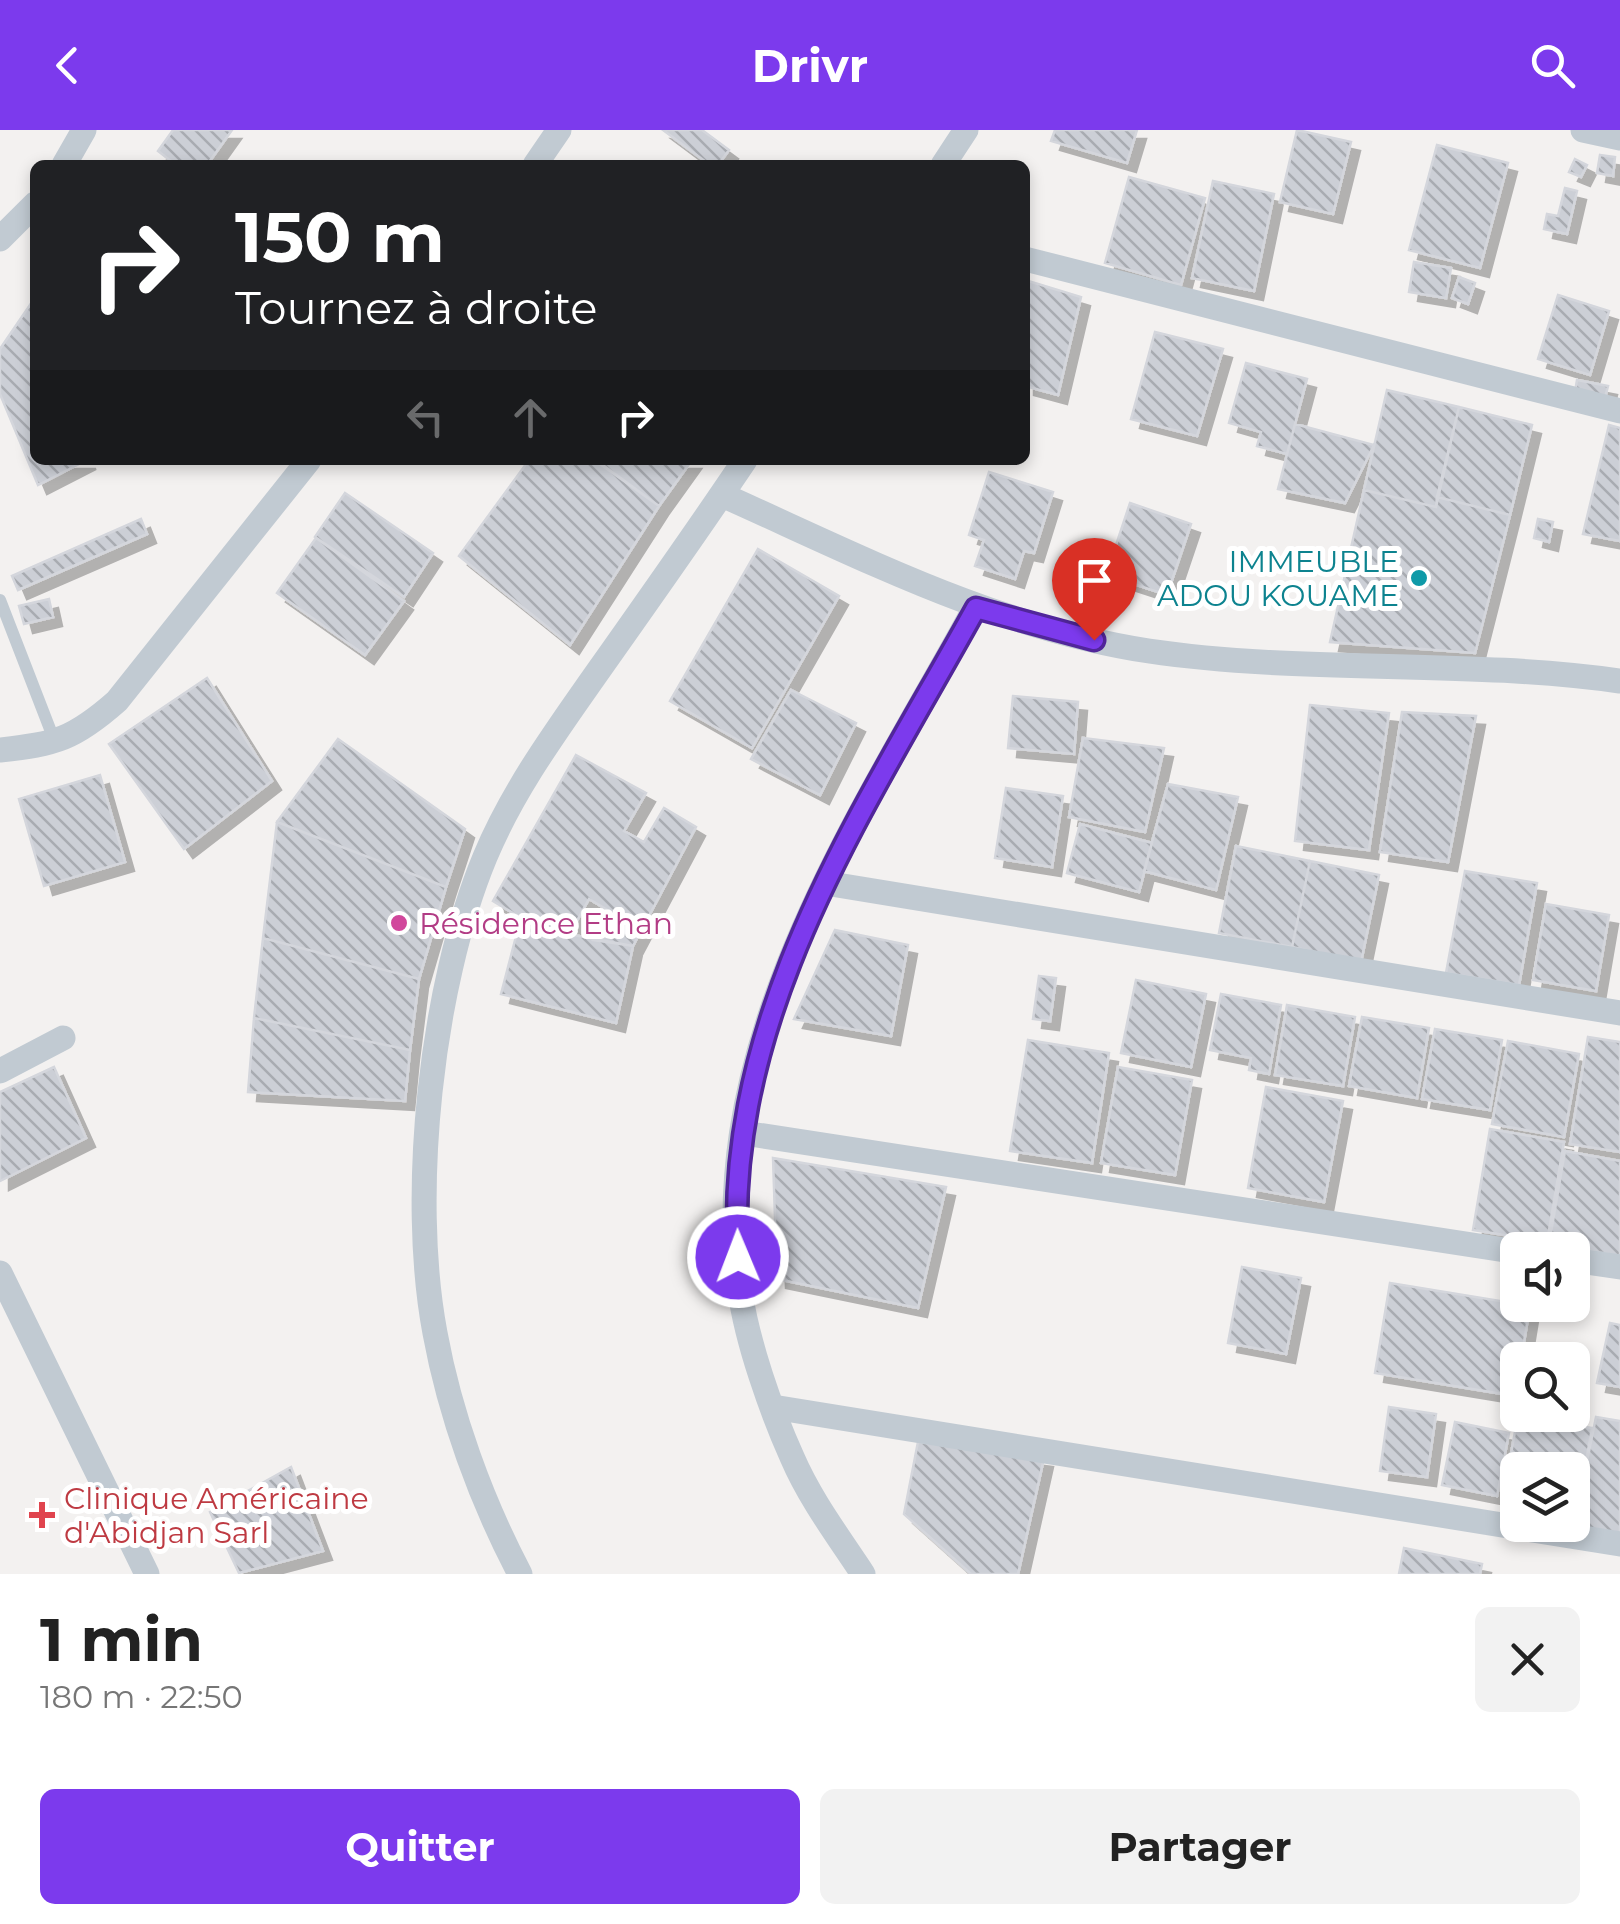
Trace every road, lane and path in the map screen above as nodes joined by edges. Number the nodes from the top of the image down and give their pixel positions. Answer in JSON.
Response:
{"nodes":[{"id":1,"x":84,"y":130,"type":"edge"},
{"id":2,"x":559,"y":130,"type":"edge"},
{"id":3,"x":966,"y":130,"type":"edge"},
{"id":4,"x":1583,"y":130,"type":"edge"},
{"id":5,"x":1620,"y":138,"type":"edge"},
{"id":6,"x":67,"y":160,"type":"edge"},
{"id":7,"x":538,"y":160,"type":"edge"},
{"id":8,"x":946,"y":160,"type":"edge"},
{"id":9,"x":30,"y":209,"type":"edge"},
{"id":10,"x":0,"y":240,"type":"edge"},
{"id":11,"x":1030,"y":260,"type":"edge"},
{"id":12,"x":1620,"y":411,"type":"edge"},
{"id":13,"x":305,"y":465,"type":"edge"},
{"id":14,"x":743,"y":465,"type":"edge"},
{"id":15,"x":722,"y":495,"type":"junction"},
{"id":16,"x":0,"y":600,"type":"edge"},
{"id":17,"x":976,"y":608,"type":"junction"},
{"id":18,"x":1620,"y":681,"type":"edge"},
{"id":19,"x":56,"y":744,"type":"junction"},
{"id":20,"x":0,"y":750,"type":"edge"},
{"id":21,"x":825,"y":883,"type":"junction"},
{"id":22,"x":1620,"y":1013,"type":"edge"},
{"id":23,"x":63,"y":1038,"type":"dead end"},
{"id":24,"x":0,"y":1071,"type":"edge"},
{"id":25,"x":744,"y":1132,"type":"junction"},
{"id":26,"x":1500,"y":1249,"type":"edge"},
{"id":27,"x":1590,"y":1263,"type":"edge"},
{"id":28,"x":1620,"y":1268,"type":"edge"},
{"id":29,"x":0,"y":1273,"type":"edge"},
{"id":30,"x":773,"y":1407,"type":"junction"},
{"id":31,"x":1620,"y":1544,"type":"edge"},
{"id":32,"x":148,"y":1574,"type":"edge"},
{"id":33,"x":520,"y":1574,"type":"edge"},
{"id":34,"x":863,"y":1574,"type":"edge"}],
"edges":[{"from":1,"to":6,"type":"street"},
{"from":2,"to":7,"type":"street"},
{"from":3,"to":8,"type":"street"},
{"from":4,"to":5,"type":"street"},
{"from":9,"to":10,"type":"street"},
{"from":11,"to":12,"type":"street"},
{"from":13,"to":19,"type":"street"},
{"from":14,"to":15,"type":"street"},
{"from":15,"to":17,"type":"street"},
{"from":15,"to":33,"type":"street"},
{"from":16,"to":19,"type":"lane"},
{"from":17,"to":18,"type":"street"},
{"from":17,"to":21,"type":"street"},
{"from":19,"to":20,"type":"street"},
{"from":21,"to":22,"type":"street"},
{"from":21,"to":25,"type":"street"},
{"from":23,"to":24,"type":"street"},
{"from":25,"to":26,"type":"street"},
{"from":25,"to":30,"type":"street"},
{"from":27,"to":28,"type":"street"},
{"from":29,"to":32,"type":"street"},
{"from":30,"to":31,"type":"street"},
{"from":30,"to":34,"type":"street"}]}
